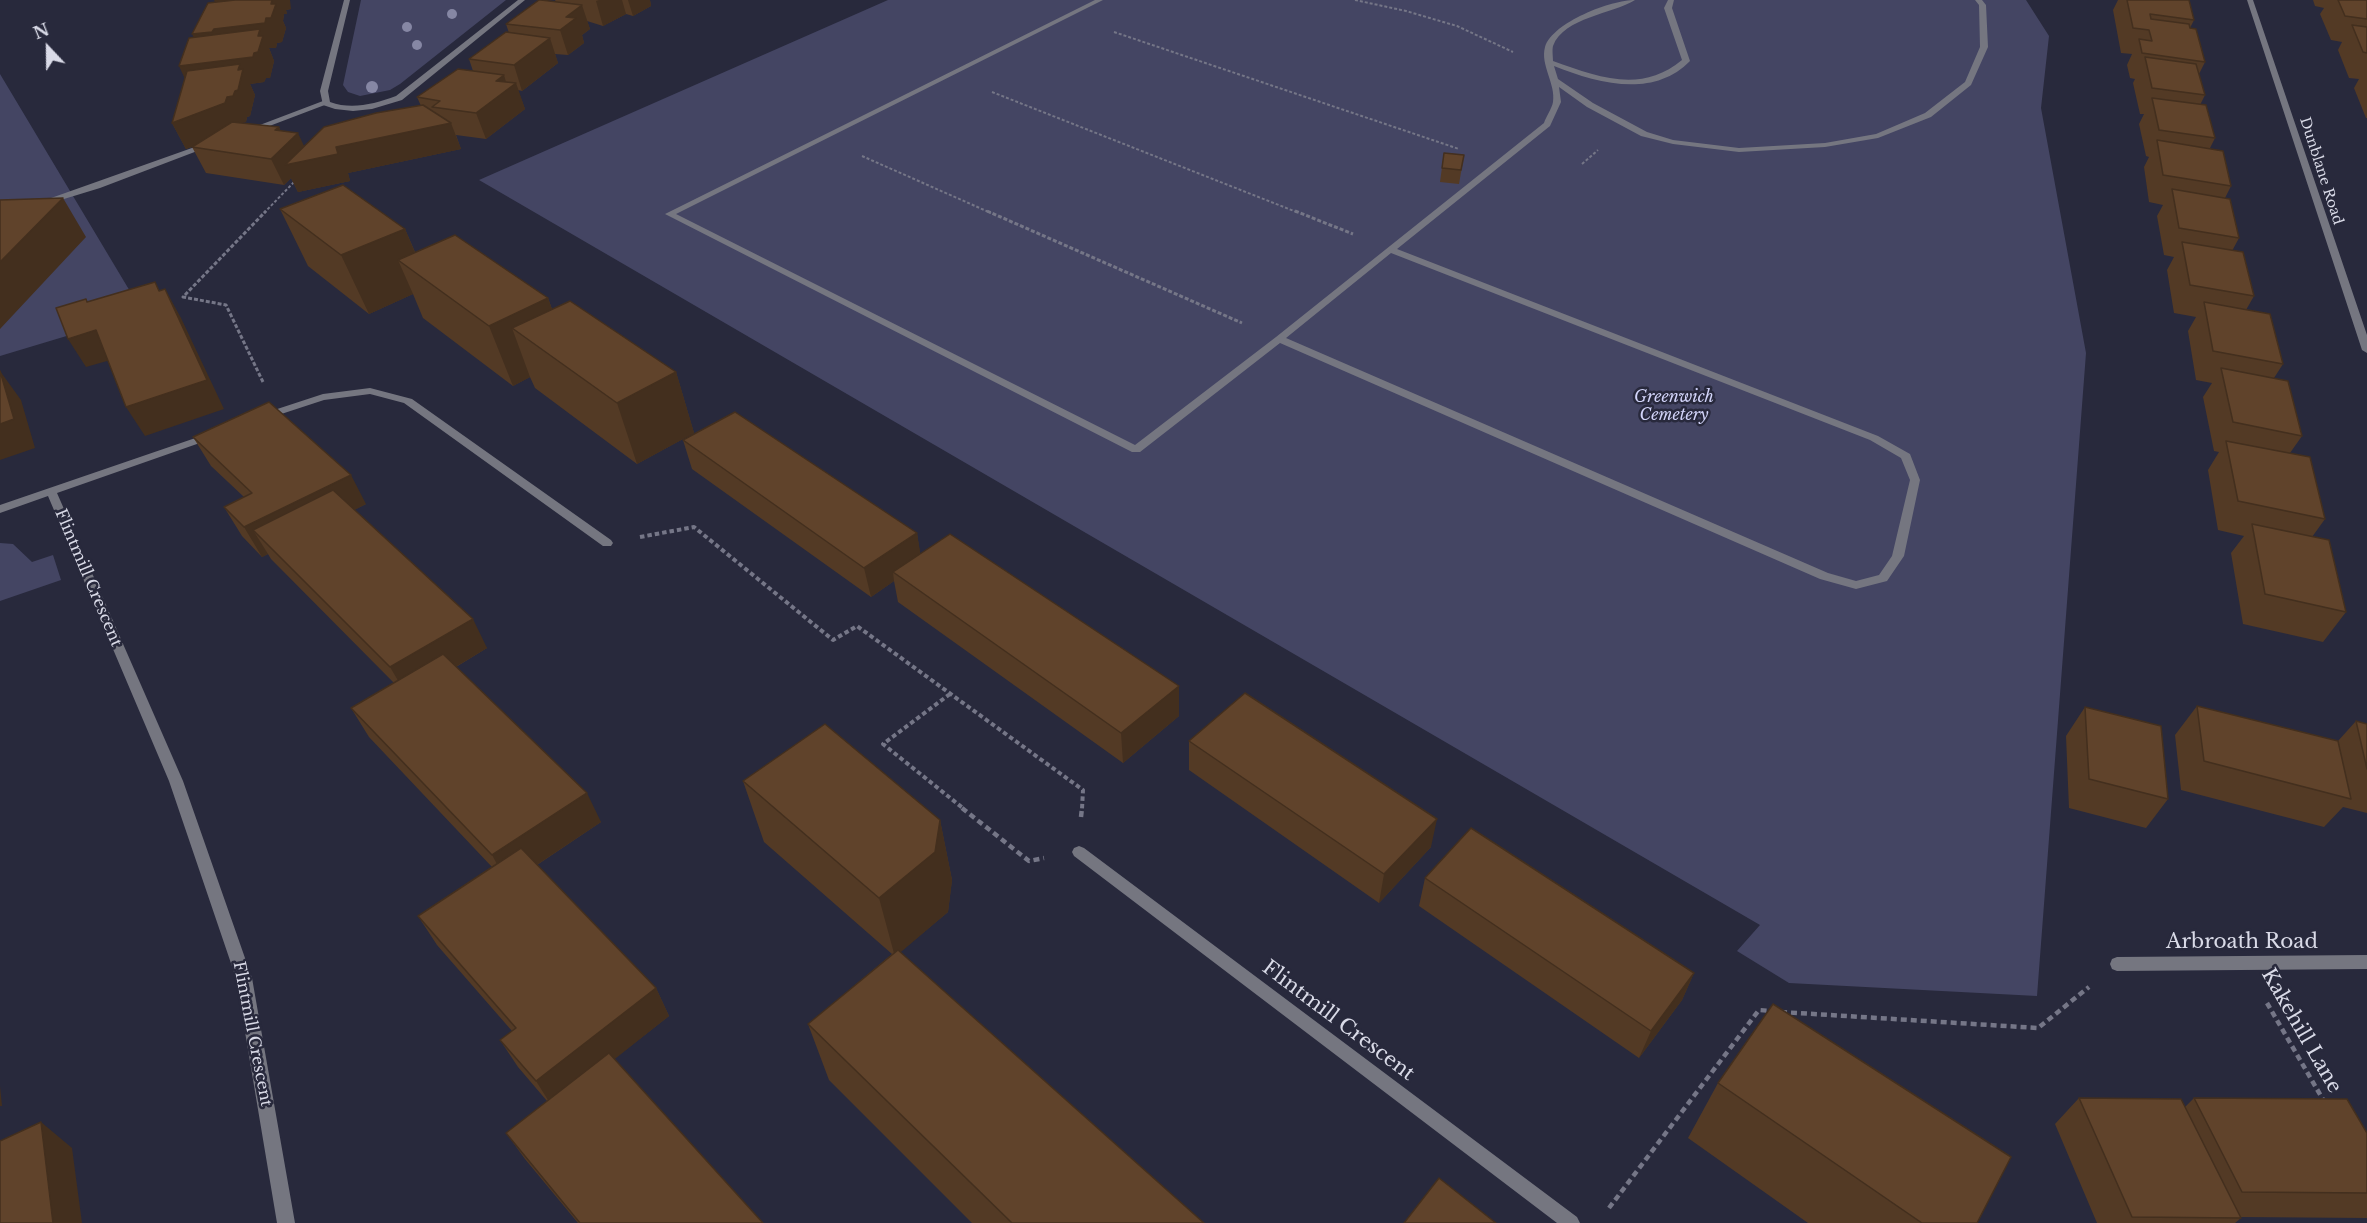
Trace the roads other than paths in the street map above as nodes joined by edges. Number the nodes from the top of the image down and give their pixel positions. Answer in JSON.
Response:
{"nodes":[{"id":1,"x":347,"y":0,"type":"edge"},
{"id":2,"x":522,"y":0,"type":"edge"},
{"id":3,"x":1100,"y":0,"type":"edge"},
{"id":4,"x":1632,"y":0,"type":"edge"},
{"id":5,"x":1671,"y":0,"type":"edge"},
{"id":6,"x":1978,"y":0,"type":"edge"},
{"id":7,"x":2250,"y":0,"type":"edge"},
{"id":8,"x":1551,"y":71,"type":"junction"},
{"id":9,"x":326,"y":103,"type":"junction"},
{"id":10,"x":238,"y":135,"type":"edge"},
{"id":11,"x":216,"y":143,"type":"edge"},
{"id":12,"x":32,"y":206,"type":"edge"},
{"id":13,"x":1391,"y":250,"type":"junction"},
{"id":14,"x":1279,"y":339,"type":"junction"},
{"id":15,"x":2367,"y":350,"type":"edge"},
{"id":16,"x":257,"y":419,"type":"edge"},
{"id":17,"x":224,"y":431,"type":"edge"},
{"id":18,"x":51,"y":491,"type":"junction"},
{"id":19,"x":0,"y":509,"type":"edge"},
{"id":20,"x":607,"y":543,"type":"road end"},
{"id":21,"x":1079,"y":852,"type":"road end"},
{"id":22,"x":2367,"y":962,"type":"edge"},
{"id":23,"x":2117,"y":964,"type":"road end"},
{"id":24,"x":286,"y":1223,"type":"edge"},
{"id":25,"x":1571,"y":1223,"type":"edge"}],
"edges":[{"from":1,"to":9,"type":"street"},
{"from":2,"to":9,"type":"street"},
{"from":3,"to":14,"type":"street"},
{"from":4,"to":8,"type":"street"},
{"from":5,"to":8,"type":"street"},
{"from":6,"to":8,"type":"street"},
{"from":7,"to":15,"type":"street","name":"Dunblane Road"},
{"from":8,"to":13,"type":"street"},
{"from":9,"to":10,"type":"street"},
{"from":11,"to":12,"type":"street"},
{"from":13,"to":14,"type":"street"},
{"from":13,"to":14,"type":"street"},
{"from":16,"to":20,"type":"street"},
{"from":17,"to":18,"type":"street","name":"Flintmill Crescent"},
{"from":18,"to":19,"type":"street"},
{"from":18,"to":24,"type":"street","name":"Flintmill Crescent"},
{"from":21,"to":25,"type":"street","name":"Flintmill Crescent"},
{"from":22,"to":23,"type":"street","name":"Arbroath Road"}]}
